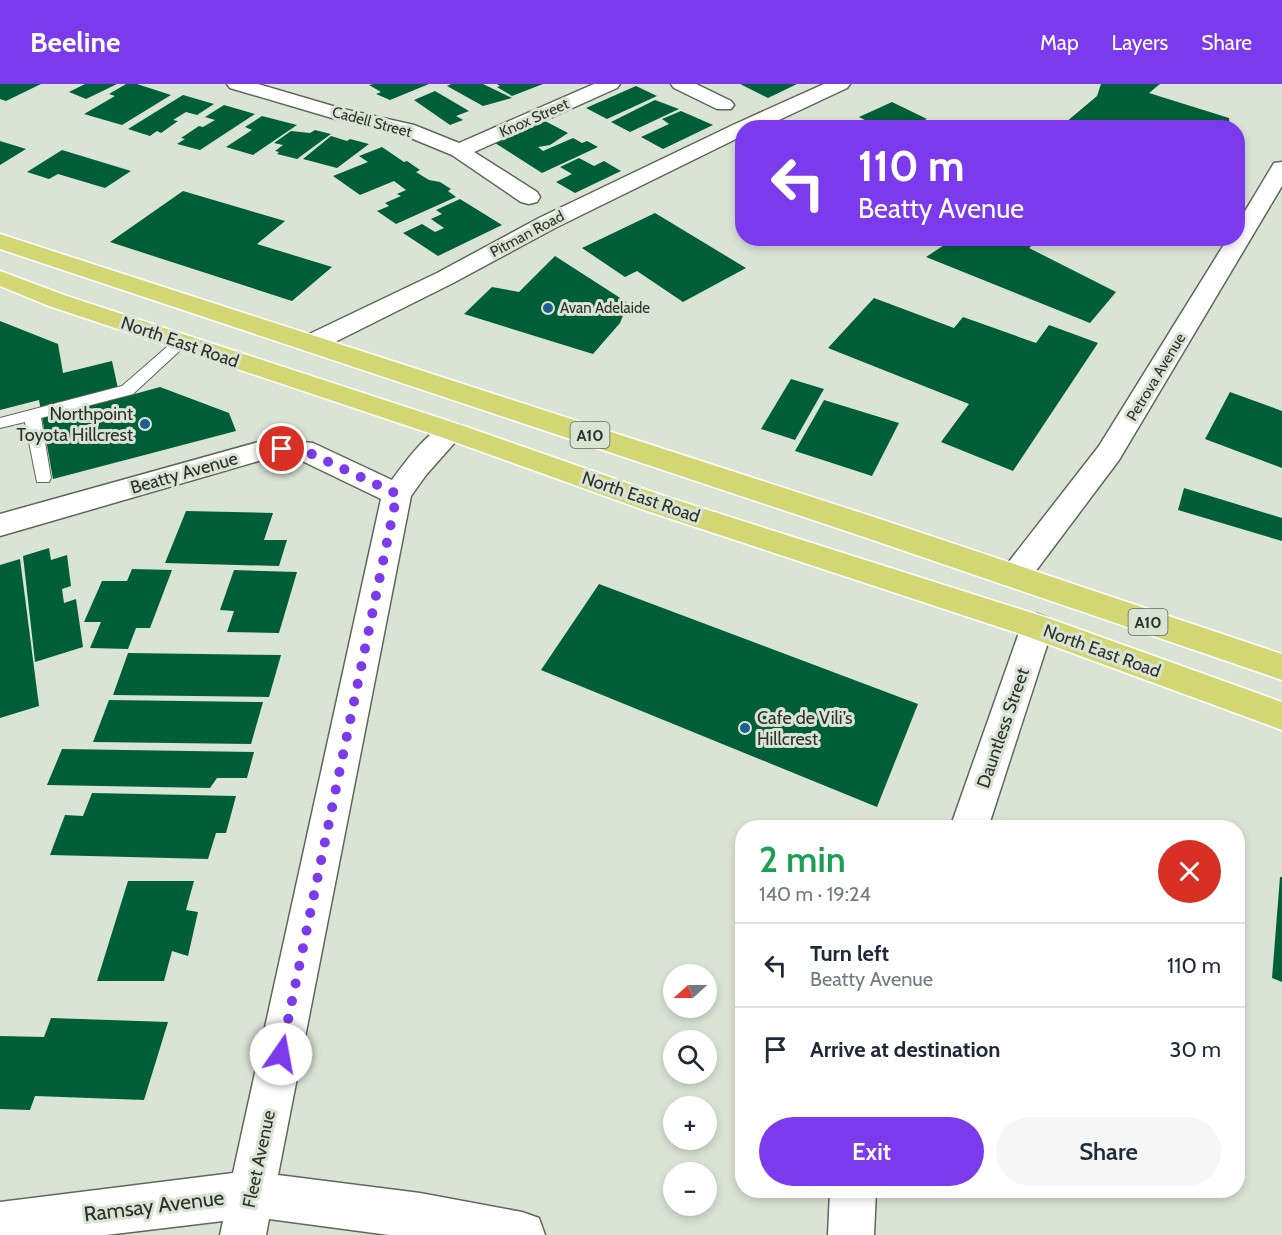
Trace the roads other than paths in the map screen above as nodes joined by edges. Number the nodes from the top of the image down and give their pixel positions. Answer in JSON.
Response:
{"nodes":[{"id":1,"x":237,"y":84,"type":"edge"},
{"id":2,"x":610,"y":84,"type":"edge"},
{"id":3,"x":681,"y":84,"type":"edge"},
{"id":4,"x":840,"y":84,"type":"edge"},
{"id":5,"x":724,"y":105,"type":"dead end"},
{"id":6,"x":761,"y":120,"type":"edge"},
{"id":7,"x":735,"y":132,"type":"edge"},
{"id":8,"x":459,"y":151,"type":"junction"},
{"id":9,"x":1282,"y":168,"type":"edge"},
{"id":10,"x":529,"y":197,"type":"dead end"},
{"id":11,"x":1245,"y":229,"type":"edge"},
{"id":12,"x":0,"y":241,"type":"edge"},
{"id":13,"x":1235,"y":246,"type":"edge"},
{"id":14,"x":0,"y":278,"type":"edge"},
{"id":15,"x":180,"y":342,"type":"junction"},
{"id":16,"x":312,"y":343,"type":"junction"},
{"id":17,"x":260,"y":369,"type":"junction"},
{"id":18,"x":32,"y":415,"type":"junction"},
{"id":19,"x":0,"y":423,"type":"edge"},
{"id":20,"x":451,"y":431,"type":"junction"},
{"id":21,"x":43,"y":478,"type":"dead end"},
{"id":22,"x":397,"y":494,"type":"junction"},
{"id":23,"x":0,"y":525,"type":"edge"},
{"id":24,"x":1015,"y":576,"type":"junction"},
{"id":25,"x":1037,"y":627,"type":"junction"},
{"id":26,"x":1282,"y":667,"type":"edge"},
{"id":27,"x":1282,"y":716,"type":"edge"},
{"id":28,"x":972,"y":820,"type":"edge"},
{"id":29,"x":853,"y":1198,"type":"edge"},
{"id":30,"x":248,"y":1215,"type":"edge"},
{"id":31,"x":0,"y":1225,"type":"edge"},
{"id":32,"x":522,"y":1235,"type":"edge"},
{"id":33,"x":851,"y":1235,"type":"edge"}],
"edges":[{"from":1,"to":8,"type":"street","name":"Cadell Street"},
{"from":2,"to":8,"type":"street","name":"Knox Street"},
{"from":3,"to":5,"type":"street"},
{"from":4,"to":6,"type":"street","name":"Pitman Road"},
{"from":7,"to":16,"type":"street","name":"Pitman Road"},
{"from":8,"to":10,"type":"street","name":"Cadell Street"},
{"from":9,"to":11,"type":"street","name":"Petrova Avenue"},
{"from":12,"to":16,"type":"highway","number":"A10"},
{"from":13,"to":24,"type":"street","name":"Petrova Avenue"},
{"from":14,"to":15,"type":"highway","name":"North East Road","number":"A10"},
{"from":15,"to":17,"type":"highway","name":"North East Road","number":"A10"},
{"from":15,"to":18,"type":"lane"},
{"from":16,"to":17,"type":"highway"},
{"from":16,"to":24,"type":"highway","number":"A10"},
{"from":17,"to":20,"type":"highway","name":"North East Road","number":"A10"},
{"from":18,"to":19,"type":"lane"},
{"from":18,"to":21,"type":"lane"},
{"from":20,"to":22,"type":"street","name":"Fleet Avenue"},
{"from":20,"to":25,"type":"highway","name":"North East Road","number":"A10"},
{"from":22,"to":23,"type":"street","name":"Beatty Avenue"},
{"from":22,"to":30,"type":"street","name":"Fleet Avenue"},
{"from":24,"to":25,"type":"highway"},
{"from":24,"to":26,"type":"highway","number":"A10"},
{"from":25,"to":27,"type":"highway","name":"North East Road","number":"A10"},
{"from":25,"to":28,"type":"street","name":"Dauntless Street"},
{"from":29,"to":33,"type":"street"},
{"from":30,"to":31,"type":"street","name":"Ramsay Avenue"},
{"from":30,"to":32,"type":"street","name":"Ramsay Avenue"}]}
